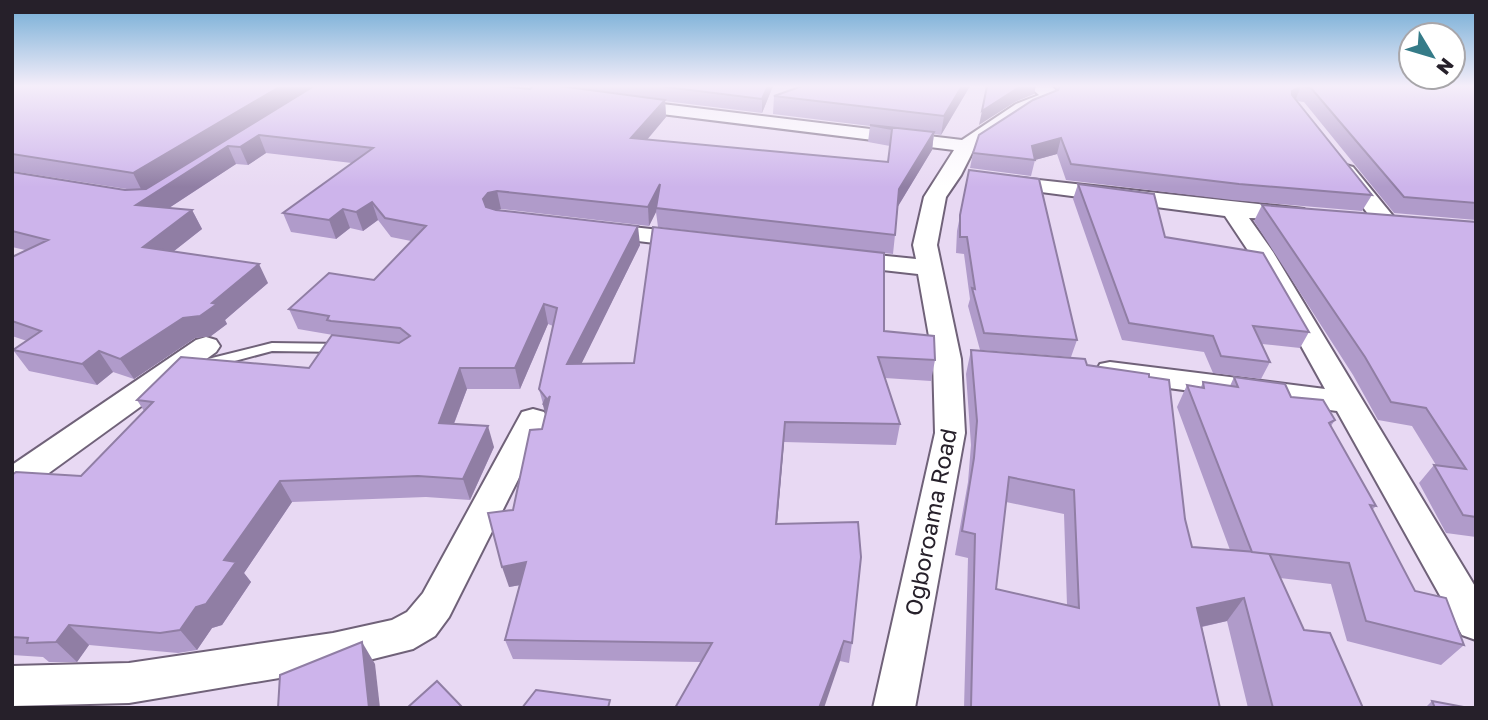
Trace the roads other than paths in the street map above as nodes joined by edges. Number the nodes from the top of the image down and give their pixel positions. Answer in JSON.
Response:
{"nodes":[{"id":1,"x":750,"y":120,"type":"edge"},
{"id":2,"x":1006,"y":120,"type":"edge"},
{"id":3,"x":966,"y":146,"type":"junction"},
{"id":4,"x":1336,"y":159,"type":"edge"},
{"id":5,"x":951,"y":175,"type":"junction"},
{"id":6,"x":1232,"y":210,"type":"junction"},
{"id":7,"x":1315,"y":216,"type":"edge"},
{"id":8,"x":1357,"y":219,"type":"edge"},
{"id":9,"x":1385,"y":221,"type":"junction"},
{"id":10,"x":1411,"y":223,"type":"edge"},
{"id":11,"x":584,"y":228,"type":"edge"},
{"id":12,"x":708,"y":243,"type":"edge"},
{"id":13,"x":831,"y":257,"type":"edge"},
{"id":14,"x":928,"y":268,"type":"junction"},
{"id":15,"x":206,"y":346,"type":"dead end"},
{"id":16,"x":355,"y":350,"type":"edge"},
{"id":17,"x":1087,"y":369,"type":"edge"},
{"id":18,"x":163,"y":376,"type":"junction"},
{"id":19,"x":1349,"y":402,"type":"junction"},
{"id":20,"x":533,"y":419,"type":"dead end"},
{"id":21,"x":12,"y":482,"type":"edge"},
{"id":22,"x":1476,"y":623,"type":"edge"},
{"id":23,"x":12,"y":686,"type":"edge"},
{"id":24,"x":894,"y":708,"type":"edge"}],
"edges":[{"from":1,"to":3,"type":"street"},
{"from":2,"to":3,"type":"street"},
{"from":3,"to":5,"type":"street","name":"Ogboroama Road"},
{"from":4,"to":9,"type":"street"},
{"from":5,"to":6,"type":"street"},
{"from":5,"to":14,"type":"street","name":"Ogboroama Road"},
{"from":6,"to":7,"type":"street"},
{"from":6,"to":19,"type":"street"},
{"from":8,"to":9,"type":"street"},
{"from":9,"to":10,"type":"street"},
{"from":11,"to":12,"type":"street"},
{"from":13,"to":14,"type":"street"},
{"from":14,"to":24,"type":"street","name":"Ogboroama Road"},
{"from":15,"to":18,"type":"street"},
{"from":16,"to":18,"type":"lane"},
{"from":17,"to":19,"type":"street"},
{"from":18,"to":21,"type":"street"},
{"from":19,"to":22,"type":"street"},
{"from":20,"to":23,"type":"street"}]}
